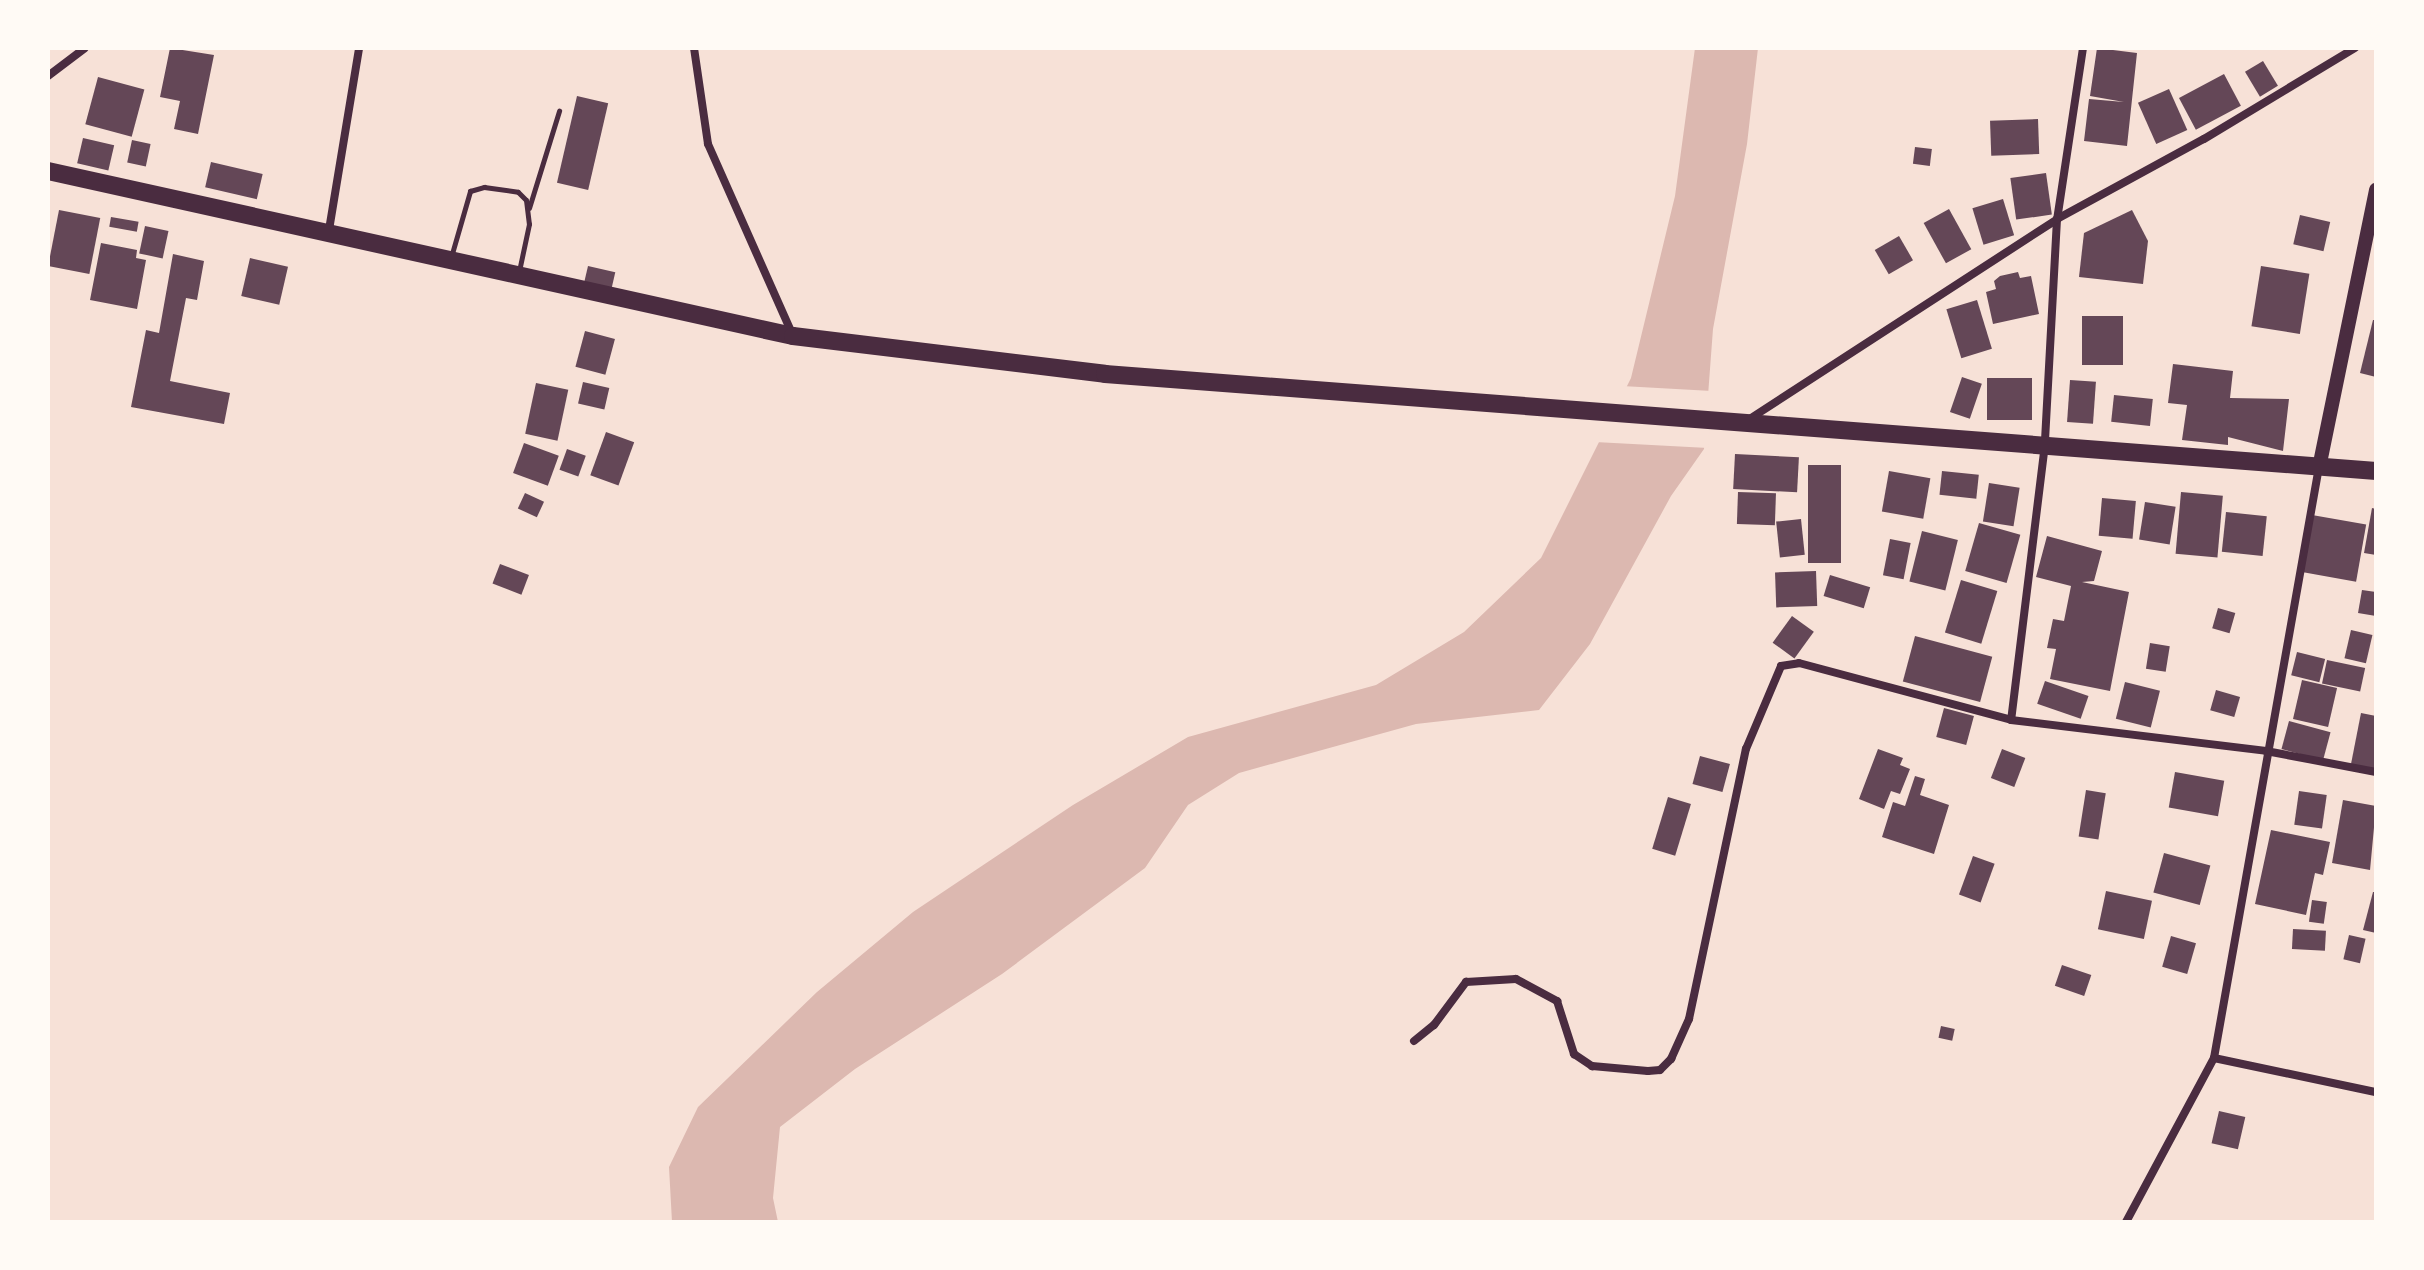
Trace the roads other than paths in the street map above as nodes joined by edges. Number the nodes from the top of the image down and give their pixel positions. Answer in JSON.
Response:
{"nodes":[{"id":1,"x":85,"y":48,"type":"edge"},
{"id":2,"x":359,"y":48,"type":"edge"},
{"id":3,"x":694,"y":48,"type":"edge"},
{"id":4,"x":2083,"y":48,"type":"edge"},
{"id":5,"x":2355,"y":48,"type":"edge"},
{"id":6,"x":48,"y":76,"type":"edge"},
{"id":7,"x":559,"y":111,"type":"dead end"},
{"id":8,"x":48,"y":171,"type":"edge"},
{"id":9,"x":2376,"y":190,"type":"edge"},
{"id":10,"x":529,"y":209,"type":"junction"},
{"id":11,"x":2057,"y":219,"type":"junction"},
{"id":12,"x":329,"y":230,"type":"junction"},
{"id":13,"x":451,"y":258,"type":"junction"},
{"id":14,"x":518,"y":274,"type":"junction"},
{"id":15,"x":793,"y":336,"type":"junction"},
{"id":16,"x":1747,"y":420,"type":"junction"},
{"id":17,"x":2045,"y":444,"type":"junction"},
{"id":18,"x":2320,"y":463,"type":"junction"},
{"id":19,"x":2376,"y":471,"type":"edge"},
{"id":20,"x":2011,"y":720,"type":"junction"},
{"id":21,"x":2266,"y":751,"type":"junction"},
{"id":22,"x":2376,"y":772,"type":"edge"},
{"id":23,"x":1414,"y":1041,"type":"dead end"},
{"id":24,"x":2214,"y":1058,"type":"junction"},
{"id":25,"x":2376,"y":1092,"type":"edge"},
{"id":26,"x":2126,"y":1222,"type":"edge"}],
"edges":[{"from":1,"to":6,"type":"street"},
{"from":2,"to":12,"type":"street"},
{"from":3,"to":15,"type":"street"},
{"from":4,"to":11,"type":"street"},
{"from":5,"to":11,"type":"street"},
{"from":7,"to":10,"type":"lane"},
{"from":8,"to":12,"type":"highway"},
{"from":9,"to":18,"type":"street"},
{"from":10,"to":13,"type":"lane"},
{"from":10,"to":14,"type":"lane"},
{"from":11,"to":16,"type":"street"},
{"from":11,"to":17,"type":"street"},
{"from":12,"to":13,"type":"highway"},
{"from":13,"to":14,"type":"highway"},
{"from":14,"to":15,"type":"highway"},
{"from":15,"to":16,"type":"highway"},
{"from":16,"to":17,"type":"highway"},
{"from":17,"to":18,"type":"highway"},
{"from":17,"to":20,"type":"street"},
{"from":18,"to":19,"type":"highway"},
{"from":18,"to":21,"type":"street"},
{"from":20,"to":21,"type":"street"},
{"from":20,"to":23,"type":"street"},
{"from":21,"to":22,"type":"street"},
{"from":21,"to":24,"type":"street"},
{"from":24,"to":25,"type":"street"},
{"from":24,"to":26,"type":"street"}]}
